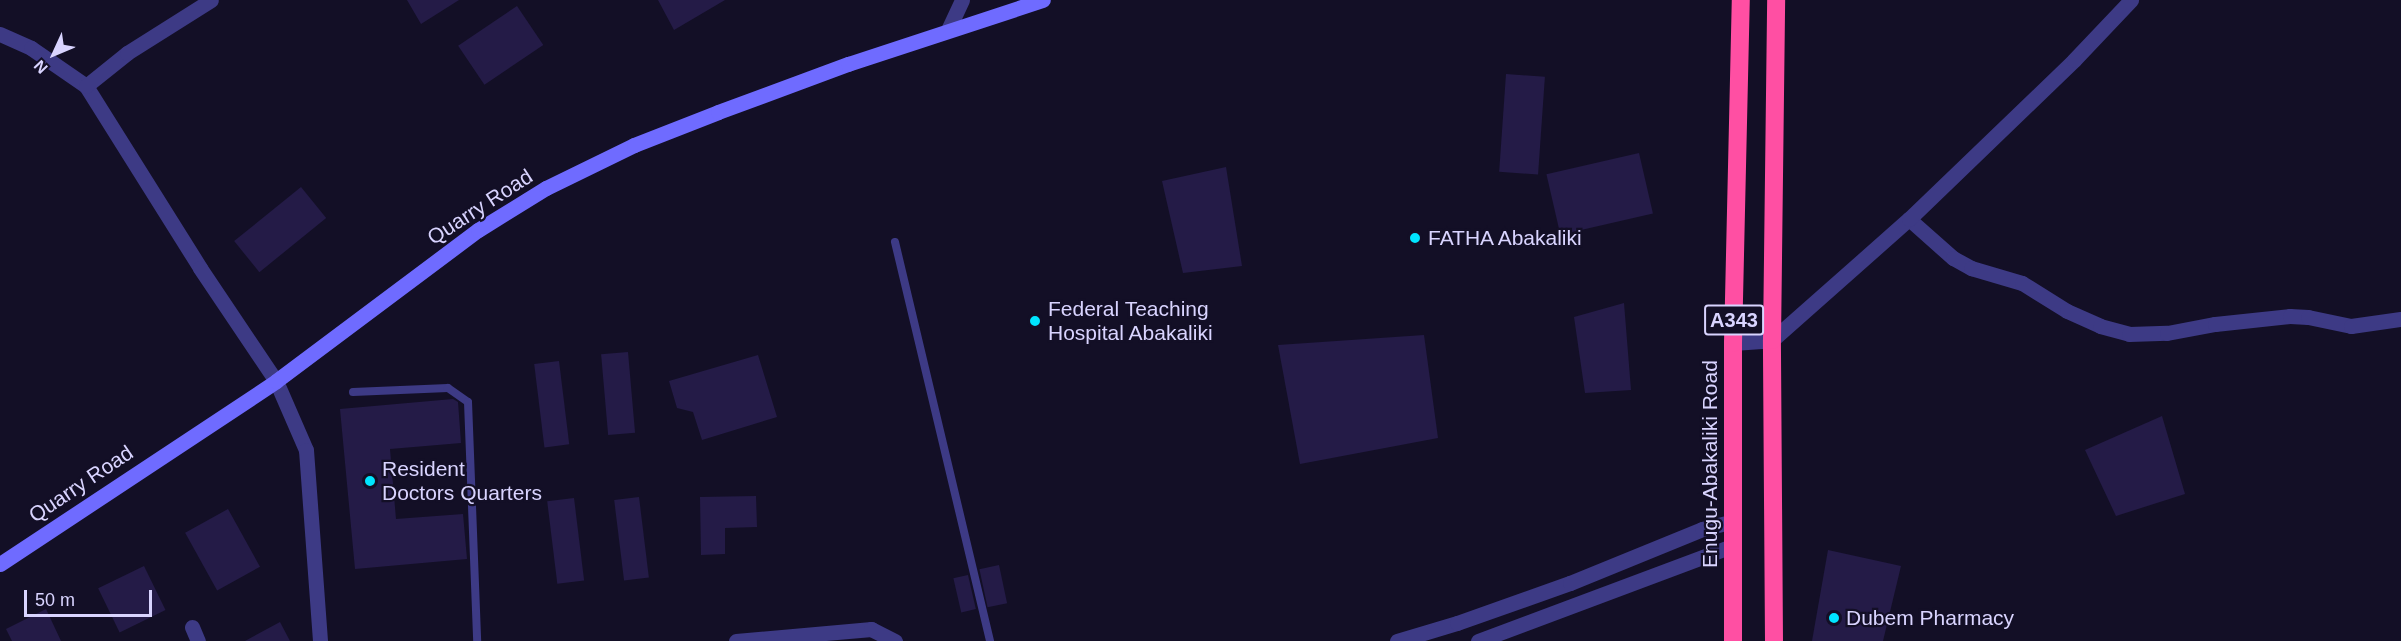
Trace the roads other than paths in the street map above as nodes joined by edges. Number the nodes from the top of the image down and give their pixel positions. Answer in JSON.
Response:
{"nodes":[{"id":1,"x":211,"y":0,"type":"edge"},
{"id":2,"x":962,"y":0,"type":"edge"},
{"id":3,"x":1043,"y":0,"type":"edge"},
{"id":4,"x":1742,"y":0,"type":"edge"},
{"id":5,"x":1776,"y":0,"type":"edge"},
{"id":6,"x":2131,"y":0,"type":"edge"},
{"id":7,"x":948,"y":30,"type":"junction"},
{"id":8,"x":0,"y":34,"type":"edge"},
{"id":9,"x":86,"y":86,"type":"junction"},
{"id":10,"x":1909,"y":219,"type":"junction"},
{"id":11,"x":895,"y":242,"type":"dead end"},
{"id":12,"x":2401,"y":319,"type":"edge"},
{"id":13,"x":1772,"y":340,"type":"junction"},
{"id":14,"x":1733,"y":343,"type":"junction"},
{"id":15,"x":276,"y":381,"type":"junction"},
{"id":16,"x":353,"y":392,"type":"dead end"},
{"id":17,"x":1731,"y":522,"type":"junction"},
{"id":18,"x":1732,"y":546,"type":"junction"},
{"id":19,"x":0,"y":564,"type":"edge"},
{"id":20,"x":888,"y":640,"type":"edge"},
{"id":21,"x":320,"y":641,"type":"edge"},
{"id":22,"x":477,"y":641,"type":"edge"},
{"id":23,"x":735,"y":641,"type":"edge"},
{"id":24,"x":990,"y":641,"type":"edge"},
{"id":25,"x":1397,"y":641,"type":"edge"},
{"id":26,"x":1478,"y":641,"type":"edge"},
{"id":27,"x":1732,"y":641,"type":"edge"},
{"id":28,"x":1774,"y":641,"type":"edge"}],
"edges":[{"from":1,"to":9,"type":"street"},
{"from":2,"to":7,"type":"street"},
{"from":3,"to":7,"type":"street","name":"Quarry Road"},
{"from":4,"to":14,"type":"highway","name":"Enugu-Abakaliki Road","number":"A343"},
{"from":5,"to":13,"type":"highway","number":"A343"},
{"from":6,"to":10,"type":"street"},
{"from":7,"to":15,"type":"street","name":"Quarry Road"},
{"from":8,"to":9,"type":"street"},
{"from":9,"to":15,"type":"street"},
{"from":10,"to":12,"type":"street"},
{"from":10,"to":13,"type":"street"},
{"from":11,"to":24,"type":"lane"},
{"from":13,"to":14,"type":"street"},
{"from":13,"to":28,"type":"highway","number":"A343"},
{"from":14,"to":17,"type":"highway","name":"Enugu-Abakaliki Road","number":"A343"},
{"from":15,"to":19,"type":"street","name":"Quarry Road"},
{"from":15,"to":21,"type":"street"},
{"from":16,"to":22,"type":"lane"},
{"from":17,"to":18,"type":"highway","name":"Enugu-Abakaliki Road","number":"A343"},
{"from":17,"to":25,"type":"street"},
{"from":18,"to":26,"type":"street"},
{"from":18,"to":27,"type":"highway","name":"Enugu-Abakaliki Road","number":"A343"},
{"from":20,"to":23,"type":"street"}]}
